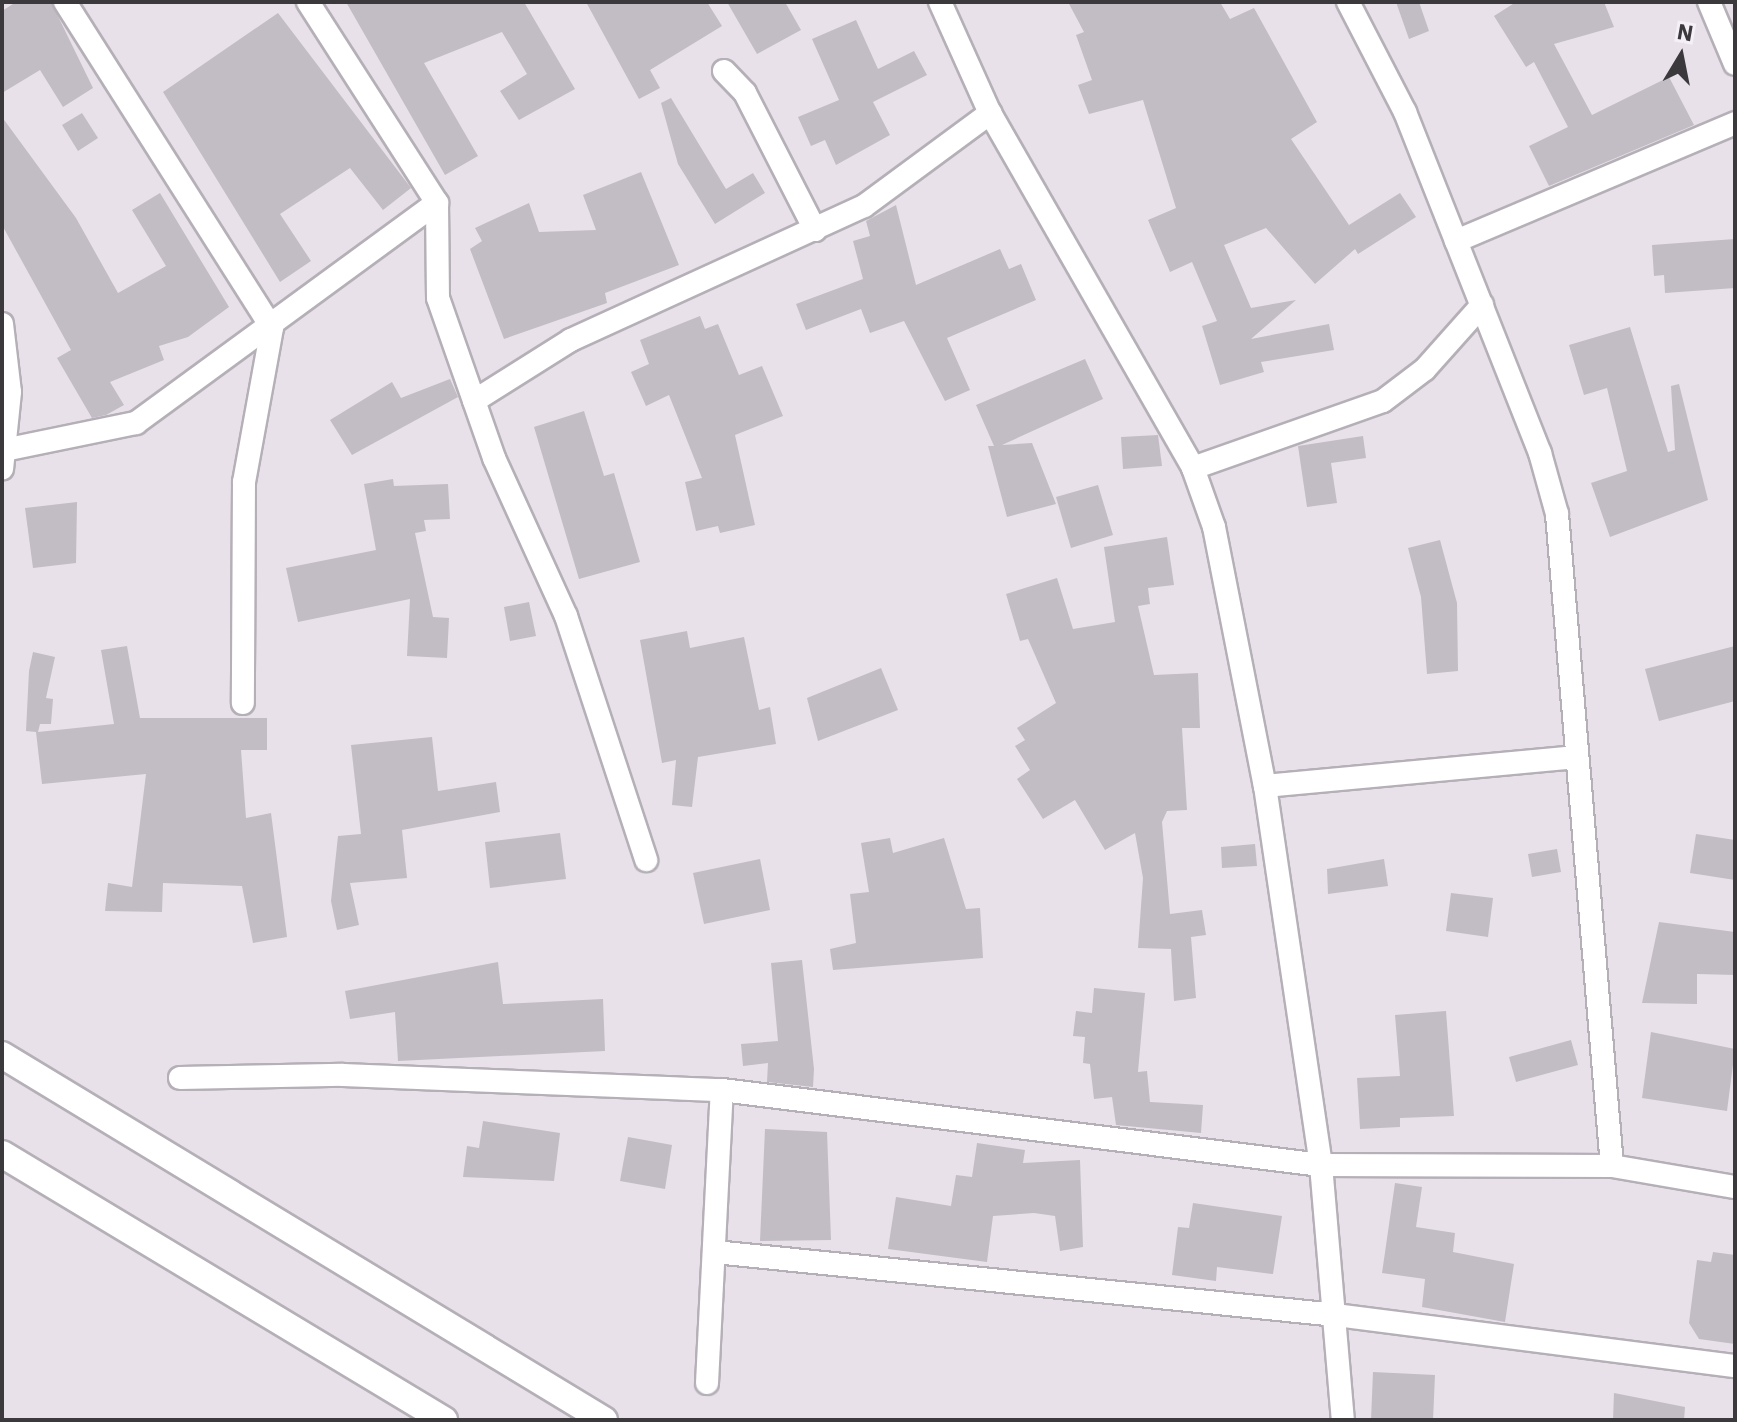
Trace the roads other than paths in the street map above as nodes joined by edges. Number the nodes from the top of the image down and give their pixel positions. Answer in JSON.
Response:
{"nodes":[{"id":1,"x":65,"y":2,"type":"edge"},
{"id":2,"x":308,"y":2,"type":"edge"},
{"id":3,"x":940,"y":2,"type":"edge"},
{"id":4,"x":1348,"y":2,"type":"edge"},
{"id":5,"x":1709,"y":2,"type":"edge"},
{"id":6,"x":1735,"y":64,"type":"edge"},
{"id":7,"x":724,"y":71,"type":"dead end"},
{"id":8,"x":990,"y":113,"type":"junction"},
{"id":9,"x":1735,"y":123,"type":"edge"},
{"id":10,"x":437,"y":203,"type":"junction"},
{"id":11,"x":815,"y":230,"type":"junction"},
{"id":12,"x":1456,"y":241,"type":"junction"},
{"id":13,"x":1482,"y":305,"type":"junction"},
{"id":14,"x":2,"y":324,"type":"edge"},
{"id":15,"x":272,"y":328,"type":"junction"},
{"id":16,"x":474,"y":401,"type":"junction"},
{"id":17,"x":3,"y":459,"type":"edge"},
{"id":18,"x":1193,"y":468,"type":"junction"},
{"id":19,"x":243,"y":703,"type":"dead end"},
{"id":20,"x":1577,"y":757,"type":"junction"},
{"id":21,"x":1265,"y":786,"type":"junction"},
{"id":22,"x":646,"y":860,"type":"dead end"},
{"id":23,"x":2,"y":1055,"type":"edge"},
{"id":24,"x":180,"y":1078,"type":"dead end"},
{"id":25,"x":722,"y":1090,"type":"junction"},
{"id":26,"x":2,"y":1154,"type":"edge"},
{"id":27,"x":1321,"y":1165,"type":"junction"},
{"id":28,"x":1612,"y":1166,"type":"junction"},
{"id":29,"x":1735,"y":1187,"type":"edge"},
{"id":30,"x":715,"y":1252,"type":"junction"},
{"id":31,"x":1336,"y":1315,"type":"junction"},
{"id":32,"x":1735,"y":1366,"type":"edge"},
{"id":33,"x":707,"y":1383,"type":"dead end"},
{"id":34,"x":444,"y":1420,"type":"edge"},
{"id":35,"x":604,"y":1420,"type":"edge"},
{"id":36,"x":1343,"y":1420,"type":"edge"}],
"edges":[{"from":1,"to":15,"type":"street"},
{"from":2,"to":10,"type":"street"},
{"from":3,"to":8,"type":"street"},
{"from":4,"to":12,"type":"street"},
{"from":5,"to":6,"type":"street"},
{"from":7,"to":11,"type":"street"},
{"from":8,"to":11,"type":"street"},
{"from":8,"to":18,"type":"street"},
{"from":9,"to":12,"type":"street"},
{"from":10,"to":15,"type":"street"},
{"from":10,"to":16,"type":"street"},
{"from":11,"to":16,"type":"street"},
{"from":12,"to":13,"type":"street"},
{"from":13,"to":18,"type":"street"},
{"from":13,"to":20,"type":"street"},
{"from":14,"to":17,"type":"street"},
{"from":15,"to":17,"type":"street"},
{"from":15,"to":19,"type":"street"},
{"from":16,"to":22,"type":"street"},
{"from":18,"to":21,"type":"street"},
{"from":20,"to":21,"type":"street"},
{"from":20,"to":28,"type":"street"},
{"from":21,"to":27,"type":"street"},
{"from":23,"to":35,"type":"street"},
{"from":24,"to":25,"type":"street"},
{"from":25,"to":27,"type":"street"},
{"from":25,"to":30,"type":"street"},
{"from":26,"to":34,"type":"street"},
{"from":27,"to":28,"type":"street"},
{"from":27,"to":31,"type":"street"},
{"from":28,"to":29,"type":"street"},
{"from":30,"to":31,"type":"street"},
{"from":30,"to":33,"type":"street"},
{"from":31,"to":32,"type":"street"},
{"from":31,"to":36,"type":"street"}]}
